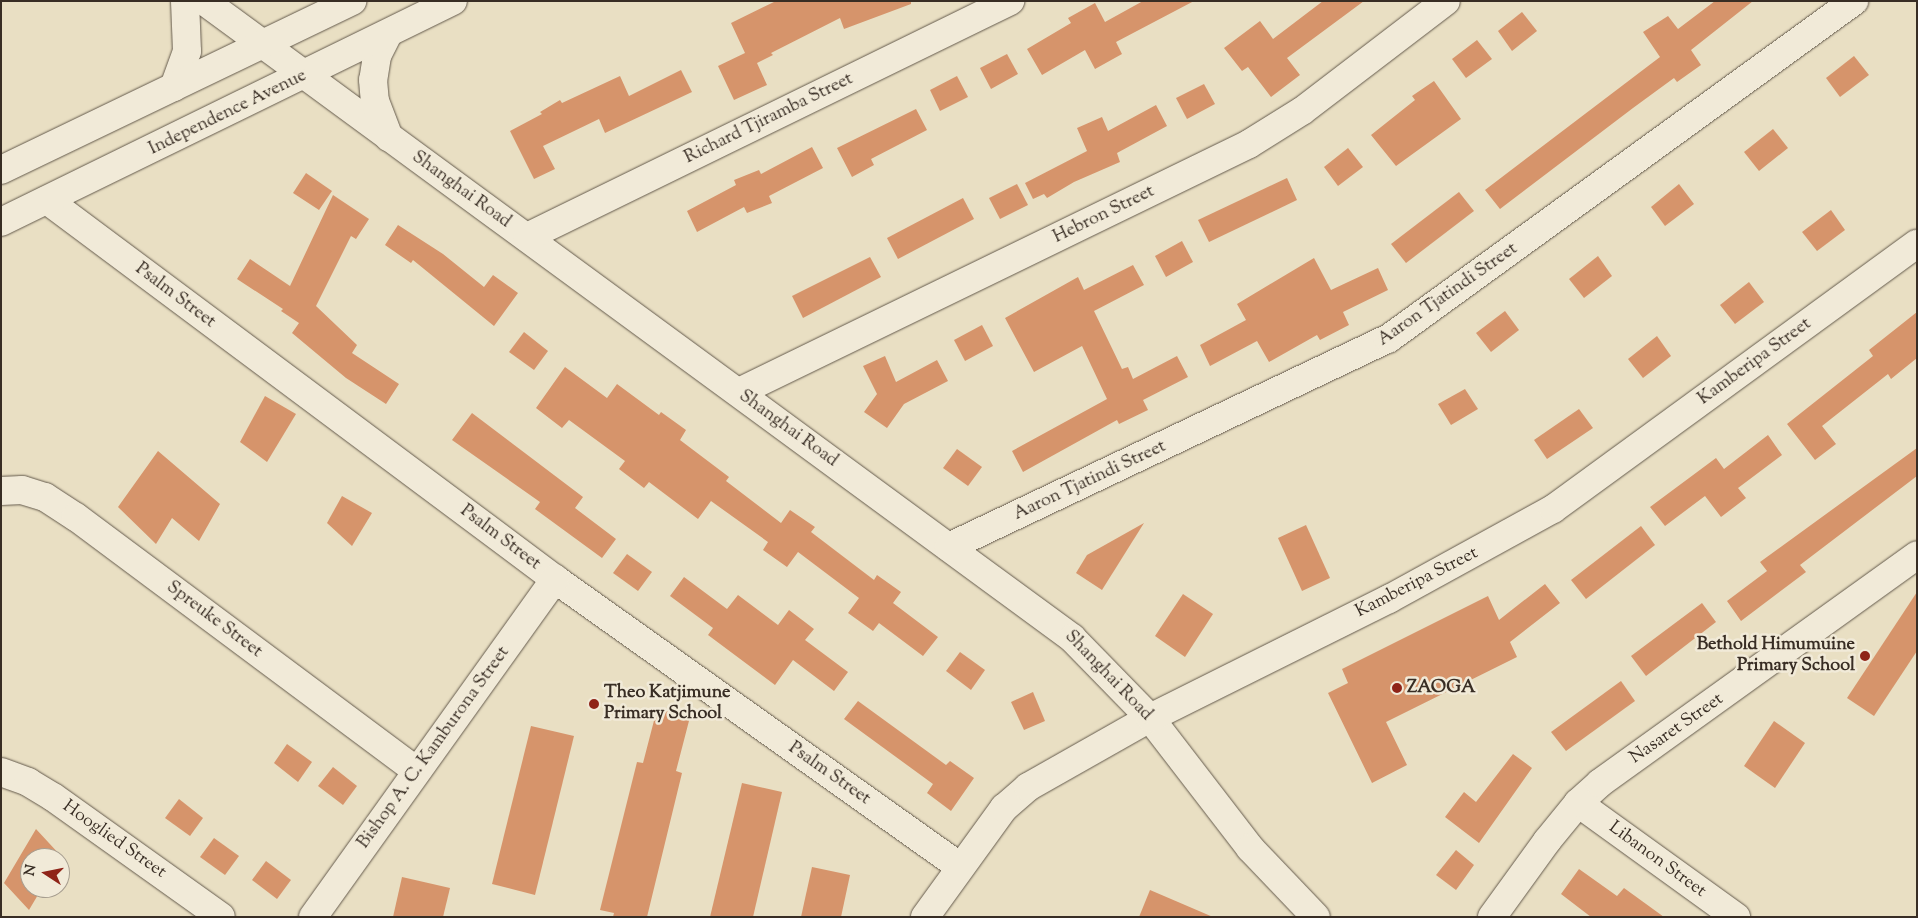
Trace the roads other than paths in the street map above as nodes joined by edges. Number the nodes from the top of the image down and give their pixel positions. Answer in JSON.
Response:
{"nodes":[{"id":1,"x":185,"y":1,"type":"edge"},
{"id":2,"x":204,"y":1,"type":"edge"},
{"id":3,"x":352,"y":1,"type":"edge"},
{"id":4,"x":453,"y":1,"type":"edge"},
{"id":5,"x":1010,"y":1,"type":"edge"},
{"id":6,"x":1446,"y":1,"type":"edge"},
{"id":7,"x":1854,"y":1,"type":"edge"},
{"id":8,"x":388,"y":34,"type":"junction"},
{"id":9,"x":264,"y":44,"type":"junction"},
{"id":10,"x":304,"y":76,"type":"junction"},
{"id":11,"x":174,"y":87,"type":"junction"},
{"id":12,"x":389,"y":137,"type":"junction"},
{"id":13,"x":1,"y":170,"type":"edge"},
{"id":14,"x":47,"y":200,"type":"junction"},
{"id":15,"x":1,"y":222,"type":"edge"},
{"id":16,"x":527,"y":237,"type":"junction"},
{"id":17,"x":1917,"y":244,"type":"edge"},
{"id":18,"x":739,"y":392,"type":"junction"},
{"id":19,"x":1,"y":491,"type":"edge"},
{"id":20,"x":949,"y":547,"type":"junction"},
{"id":21,"x":1917,"y":555,"type":"edge"},
{"id":22,"x":555,"y":580,"type":"junction"},
{"id":23,"x":1150,"y":718,"type":"junction"},
{"id":24,"x":417,"y":771,"type":"junction"},
{"id":25,"x":1,"y":772,"type":"edge"},
{"id":26,"x":1578,"y":802,"type":"junction"},
{"id":27,"x":960,"y":867,"type":"junction"},
{"id":28,"x":221,"y":917,"type":"edge"},
{"id":29,"x":313,"y":917,"type":"edge"},
{"id":30,"x":925,"y":917,"type":"edge"},
{"id":31,"x":1316,"y":917,"type":"edge"},
{"id":32,"x":1492,"y":917,"type":"edge"},
{"id":33,"x":1736,"y":917,"type":"edge"}],
"edges":[{"from":1,"to":11,"type":"street"},
{"from":2,"to":9,"type":"street","name":"Shanghai Road"},
{"from":3,"to":9,"type":"street"},
{"from":4,"to":8,"type":"street","name":"Independence Avenue"},
{"from":5,"to":16,"type":"street","name":"Richard Tjiramba Street"},
{"from":6,"to":18,"type":"street","name":"Hebron Street"},
{"from":7,"to":20,"type":"street","name":"Aaron Tjatindi Street"},
{"from":8,"to":10,"type":"street","name":"Independence Avenue"},
{"from":8,"to":12,"type":"street"},
{"from":9,"to":10,"type":"street","name":"Shanghai Road"},
{"from":9,"to":11,"type":"street"},
{"from":10,"to":12,"type":"street","name":"Shanghai Road"},
{"from":10,"to":14,"type":"street","name":"Independence Avenue"},
{"from":11,"to":13,"type":"street"},
{"from":12,"to":16,"type":"street","name":"Shanghai Road"},
{"from":14,"to":15,"type":"street","name":"Independence Avenue"},
{"from":14,"to":22,"type":"street","name":"Psalm Street"},
{"from":16,"to":18,"type":"street","name":"Shanghai Road"},
{"from":17,"to":23,"type":"street","name":"Kamberipa Street"},
{"from":18,"to":20,"type":"street","name":"Shanghai Road"},
{"from":19,"to":24,"type":"street","name":"Spreuke Street"},
{"from":20,"to":23,"type":"street","name":"Shanghai Road"},
{"from":21,"to":26,"type":"street","name":"Nasaret Street"},
{"from":22,"to":24,"type":"street","name":"Bishop A. C. Kamburona Street"},
{"from":22,"to":27,"type":"street","name":"Psalm Street"},
{"from":23,"to":27,"type":"street","name":"Kamberipa Street"},
{"from":23,"to":31,"type":"street","name":"Shanghai Road"},
{"from":24,"to":29,"type":"street","name":"Bishop A. C. Kamburona Street"},
{"from":25,"to":28,"type":"street","name":"Hooglied Street"},
{"from":26,"to":32,"type":"street","name":"Nasaret Street"},
{"from":26,"to":33,"type":"street","name":"Libanon Street"},
{"from":27,"to":30,"type":"street","name":"Kamberipa Street"}]}
